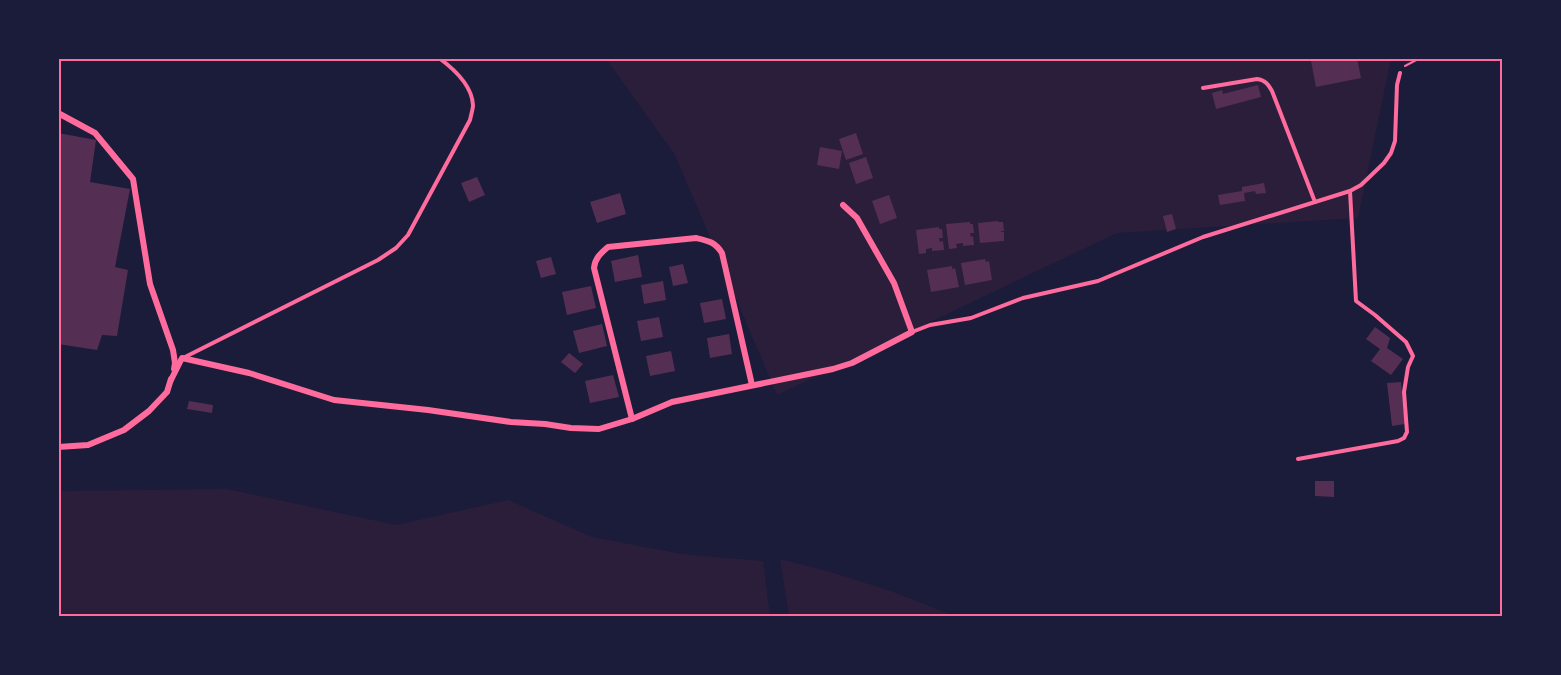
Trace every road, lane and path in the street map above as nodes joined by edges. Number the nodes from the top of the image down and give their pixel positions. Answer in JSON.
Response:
{"nodes":[{"id":1,"x":439,"y":58,"type":"edge"},
{"id":2,"x":1420,"y":58,"type":"edge"},
{"id":3,"x":1400,"y":73,"type":"joint"},
{"id":4,"x":1203,"y":88,"type":"dead end"},
{"id":5,"x":58,"y":113,"type":"edge"},
{"id":6,"x":1350,"y":190,"type":"junction"},
{"id":7,"x":1315,"y":202,"type":"junction"},
{"id":8,"x":843,"y":205,"type":"dead end"},
{"id":9,"x":912,"y":332,"type":"junction"},
{"id":10,"x":182,"y":358,"type":"junction"},
{"id":11,"x":171,"y":380,"type":"junction"},
{"id":12,"x":752,"y":385,"type":"junction"},
{"id":13,"x":632,"y":419,"type":"junction"},
{"id":14,"x":58,"y":447,"type":"edge"},
{"id":15,"x":1298,"y":459,"type":"dead end"}],
"edges":[{"from":1,"to":10,"type":"lane"},
{"from":2,"to":3,"type":"path"},
{"from":3,"to":6,"type":"lane"},
{"from":4,"to":7,"type":"lane"},
{"from":5,"to":11,"type":"street"},
{"from":6,"to":7,"type":"lane"},
{"from":6,"to":15,"type":"lane"},
{"from":7,"to":9,"type":"lane"},
{"from":8,"to":9,"type":"street"},
{"from":9,"to":12,"type":"street"},
{"from":10,"to":11,"type":"street"},
{"from":10,"to":13,"type":"street"},
{"from":11,"to":14,"type":"street"},
{"from":12,"to":13,"type":"street"},
{"from":12,"to":13,"type":"street"}]}
